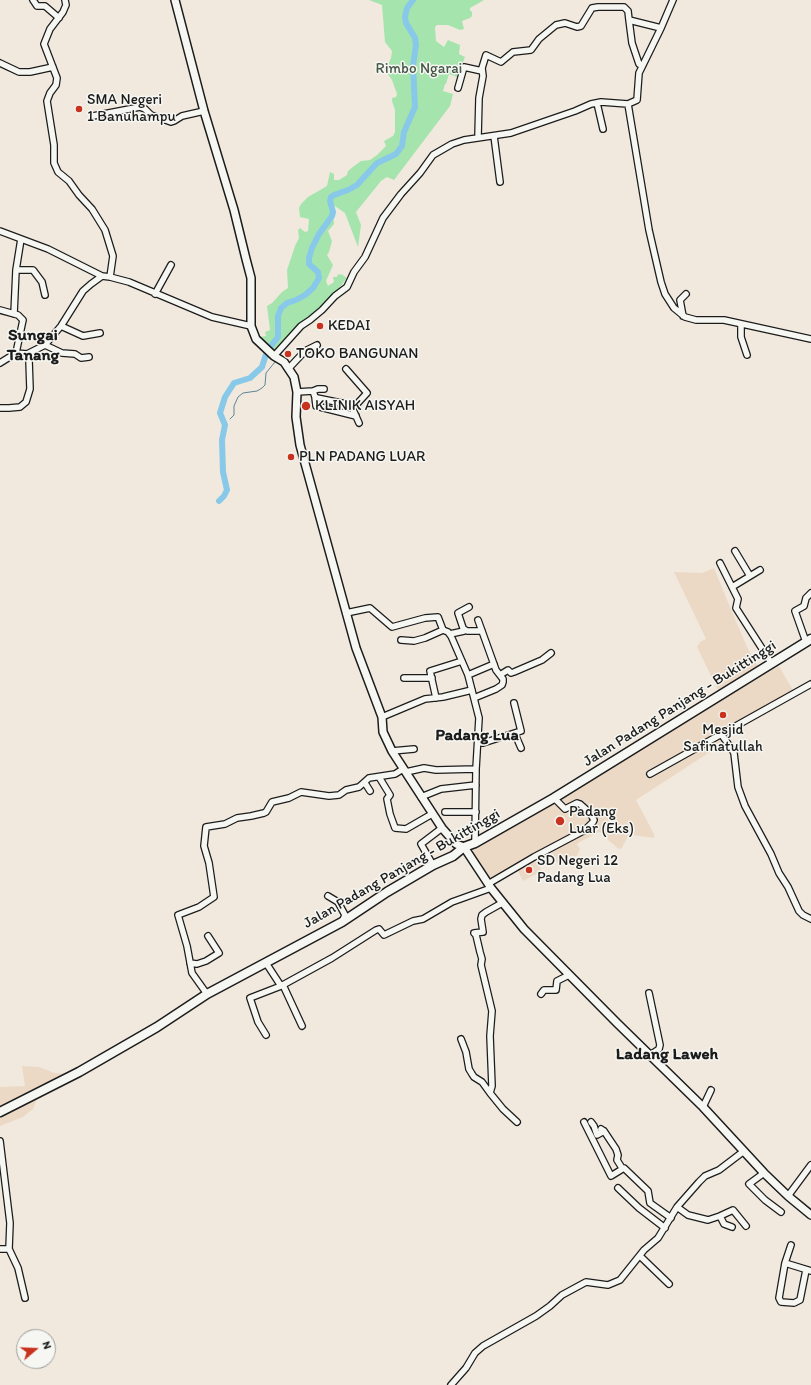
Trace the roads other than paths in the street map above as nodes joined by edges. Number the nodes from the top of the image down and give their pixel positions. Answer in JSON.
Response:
{"nodes":[{"id":1,"x":33,"y":0,"type":"edge"},
{"id":2,"x":65,"y":0,"type":"edge"},
{"id":3,"x":175,"y":0,"type":"edge"},
{"id":4,"x":673,"y":0,"type":"edge"},
{"id":5,"x":59,"y":18,"type":"junction"},
{"id":6,"x":629,"y":20,"type":"junction"},
{"id":7,"x":661,"y":28,"type":"junction"},
{"id":8,"x":0,"y":63,"type":"edge"},
{"id":9,"x":642,"y":65,"type":"junction"},
{"id":10,"x":53,"y":67,"type":"junction"},
{"id":11,"x":482,"y":71,"type":"junction"},
{"id":12,"x":458,"y":88,"type":"dead end"},
{"id":13,"x":597,"y":103,"type":"junction"},
{"id":14,"x":628,"y":104,"type":"junction"},
{"id":15,"x":204,"y":111,"type":"junction"},
{"id":16,"x":93,"y":116,"type":"dead end"},
{"id":17,"x":603,"y":129,"type":"dead end"},
{"id":18,"x":494,"y":136,"type":"junction"},
{"id":19,"x":478,"y":137,"type":"junction"},
{"id":20,"x":500,"y":182,"type":"dead end"},
{"id":21,"x":0,"y":231,"type":"edge"},
{"id":22,"x":21,"y":239,"type":"junction"},
{"id":23,"x":172,"y":265,"type":"dead end"},
{"id":24,"x":16,"y":270,"type":"junction"},
{"id":25,"x":102,"y":276,"type":"junction"},
{"id":26,"x":110,"y":277,"type":"junction"},
{"id":27,"x":155,"y":294,"type":"junction"},
{"id":28,"x":686,"y":294,"type":"dead end"},
{"id":29,"x":46,"y":295,"type":"dead end"},
{"id":30,"x":0,"y":310,"type":"edge"},
{"id":31,"x":14,"y":314,"type":"junction"},
{"id":32,"x":683,"y":316,"type":"junction"},
{"id":33,"x":741,"y":324,"type":"junction"},
{"id":34,"x":61,"y":326,"type":"junction"},
{"id":35,"x":251,"y":326,"type":"junction"},
{"id":36,"x":100,"y":333,"type":"dead end"},
{"id":37,"x":811,"y":339,"type":"edge"},
{"id":38,"x":45,"y":345,"type":"junction"},
{"id":39,"x":317,"y":345,"type":"dead end"},
{"id":40,"x":16,"y":353,"type":"junction"},
{"id":41,"x":27,"y":354,"type":"junction"},
{"id":42,"x":274,"y":355,"type":"junction"},
{"id":43,"x":747,"y":355,"type":"dead end"},
{"id":44,"x":89,"y":357,"type":"dead end"},
{"id":45,"x":0,"y":363,"type":"edge"},
{"id":46,"x":289,"y":368,"type":"junction"},
{"id":47,"x":346,"y":369,"type":"dead end"},
{"id":48,"x":324,"y":389,"type":"dead end"},
{"id":49,"x":297,"y":392,"type":"junction"},
{"id":50,"x":314,"y":394,"type":"junction"},
{"id":51,"x":353,"y":406,"type":"junction"},
{"id":52,"x":0,"y":408,"type":"edge"},
{"id":53,"x":356,"y":416,"type":"junction"},
{"id":54,"x":359,"y":424,"type":"dead end"},
{"id":55,"x":735,"y":551,"type":"dead end"},
{"id":56,"x":720,"y":563,"type":"dead end"},
{"id":57,"x":760,"y":570,"type":"dead end"},
{"id":58,"x":750,"y":576,"type":"junction"},
{"id":59,"x":732,"y":587,"type":"junction"},
{"id":60,"x":811,"y":593,"type":"edge"},
{"id":61,"x":469,"y":607,"type":"dead end"},
{"id":62,"x":346,"y":613,"type":"junction"},
{"id":63,"x":478,"y":620,"type":"dead end"},
{"id":64,"x":464,"y":629,"type":"junction"},
{"id":65,"x":442,"y":630,"type":"junction"},
{"id":66,"x":482,"y":631,"type":"junction"},
{"id":67,"x":450,"y":634,"type":"junction"},
{"id":68,"x":402,"y":640,"type":"dead end"},
{"id":69,"x":808,"y":641,"type":"edge"},
{"id":70,"x":551,"y":653,"type":"dead end"},
{"id":71,"x":462,"y":661,"type":"junction"},
{"id":72,"x":494,"y":664,"type":"junction"},
{"id":73,"x":772,"y":664,"type":"junction"},
{"id":74,"x":505,"y":673,"type":"junction"},
{"id":75,"x":468,"y":675,"type":"junction"},
{"id":76,"x":404,"y":678,"type":"dead end"},
{"id":77,"x":432,"y":678,"type":"junction"},
{"id":78,"x":811,"y":684,"type":"edge"},
{"id":79,"x":472,"y":690,"type":"junction"},
{"id":80,"x":436,"y":698,"type":"junction"},
{"id":81,"x":474,"y":698,"type":"junction"},
{"id":82,"x":514,"y":703,"type":"dead end"},
{"id":83,"x":382,"y":716,"type":"junction"},
{"id":84,"x":516,"y":734,"type":"junction"},
{"id":85,"x":721,"y":734,"type":"junction"},
{"id":86,"x":478,"y":742,"type":"junction"},
{"id":87,"x":521,"y":748,"type":"dead end"},
{"id":88,"x":414,"y":749,"type":"dead end"},
{"id":89,"x":392,"y":751,"type":"junction"},
{"id":90,"x":476,"y":769,"type":"junction"},
{"id":91,"x":405,"y":770,"type":"junction"},
{"id":92,"x":650,"y":774,"type":"dead end"},
{"id":93,"x":379,"y":777,"type":"junction"},
{"id":94,"x":365,"y":783,"type":"junction"},
{"id":95,"x":476,"y":785,"type":"junction"},
{"id":96,"x":370,"y":790,"type":"dead end"},
{"id":97,"x":421,"y":798,"type":"junction"},
{"id":98,"x":554,"y":798,"type":"junction"},
{"id":99,"x":445,"y":812,"type":"dead end"},
{"id":100,"x":476,"y":812,"type":"junction"},
{"id":101,"x":432,"y":814,"type":"junction"},
{"id":102,"x":442,"y":828,"type":"junction"},
{"id":103,"x":475,"y":843,"type":"junction"},
{"id":104,"x":464,"y":847,"type":"junction"},
{"id":105,"x":433,"y":865,"type":"junction"},
{"id":106,"x":490,"y":886,"type":"junction"},
{"id":107,"x":328,"y":896,"type":"dead end"},
{"id":108,"x":502,"y":903,"type":"junction"},
{"id":109,"x":811,"y":919,"type":"edge"},
{"id":110,"x":342,"y":922,"type":"junction"},
{"id":111,"x":208,"y":936,"type":"dead end"},
{"id":112,"x":190,"y":963,"type":"junction"},
{"id":113,"x":266,"y":963,"type":"junction"},
{"id":114,"x":569,"y":975,"type":"junction"},
{"id":115,"x":282,"y":985,"type":"junction"},
{"id":116,"x":649,"y":993,"type":"dead end"},
{"id":117,"x":207,"y":994,"type":"junction"},
{"id":118,"x":541,"y":994,"type":"dead end"},
{"id":119,"x":302,"y":1026,"type":"dead end"},
{"id":120,"x":266,"y":1035,"type":"dead end"},
{"id":121,"x":462,"y":1039,"type":"dead end"},
{"id":122,"x":650,"y":1055,"type":"junction"},
{"id":123,"x":711,"y":1090,"type":"dead end"},
{"id":124,"x":490,"y":1092,"type":"junction"},
{"id":125,"x":703,"y":1106,"type":"junction"},
{"id":126,"x":0,"y":1112,"type":"edge"},
{"id":127,"x":517,"y":1122,"type":"dead end"},
{"id":128,"x":584,"y":1122,"type":"dead end"},
{"id":129,"x":591,"y":1122,"type":"dead end"},
{"id":130,"x":0,"y":1141,"type":"edge"},
{"id":131,"x":744,"y":1151,"type":"junction"},
{"id":132,"x":620,"y":1164,"type":"junction"},
{"id":133,"x":811,"y":1164,"type":"edge"},
{"id":134,"x":764,"y":1172,"type":"junction"},
{"id":135,"x":618,"y":1188,"type":"dead end"},
{"id":136,"x":788,"y":1196,"type":"junction"},
{"id":137,"x":677,"y":1207,"type":"junction"},
{"id":138,"x":781,"y":1212,"type":"dead end"},
{"id":139,"x":811,"y":1215,"type":"edge"},
{"id":140,"x":720,"y":1216,"type":"junction"},
{"id":141,"x":671,"y":1218,"type":"junction"},
{"id":142,"x":746,"y":1226,"type":"dead end"},
{"id":143,"x":732,"y":1227,"type":"dead end"},
{"id":144,"x":665,"y":1228,"type":"junction"},
{"id":145,"x":791,"y":1245,"type":"dead end"},
{"id":146,"x":0,"y":1249,"type":"edge"},
{"id":147,"x":9,"y":1249,"type":"junction"},
{"id":148,"x":640,"y":1256,"type":"junction"},
{"id":149,"x":785,"y":1262,"type":"junction"},
{"id":150,"x":808,"y":1271,"type":"edge"},
{"id":151,"x":669,"y":1284,"type":"dead end"},
{"id":152,"x":26,"y":1298,"type":"dead end"},
{"id":153,"x":451,"y":1385,"type":"edge"}],
"edges":[{"from":1,"to":5,"type":"street"},
{"from":2,"to":5,"type":"street"},
{"from":3,"to":15,"type":"main road"},
{"from":4,"to":7,"type":"street"},
{"from":5,"to":10,"type":"street"},
{"from":6,"to":7,"type":"street"},
{"from":6,"to":9,"type":"street"},
{"from":6,"to":11,"type":"street"},
{"from":7,"to":9,"type":"street"},
{"from":8,"to":10,"type":"street"},
{"from":9,"to":14,"type":"street"},
{"from":10,"to":26,"type":"street"},
{"from":11,"to":12,"type":"street"},
{"from":11,"to":19,"type":"street"},
{"from":13,"to":14,"type":"street"},
{"from":13,"to":17,"type":"street"},
{"from":13,"to":18,"type":"street"},
{"from":14,"to":32,"type":"street"},
{"from":15,"to":16,"type":"street"},
{"from":15,"to":35,"type":"main road"},
{"from":18,"to":19,"type":"street"},
{"from":18,"to":20,"type":"street"},
{"from":19,"to":42,"type":"street"},
{"from":21,"to":22,"type":"street"},
{"from":22,"to":24,"type":"street"},
{"from":22,"to":25,"type":"street"},
{"from":23,"to":27,"type":"street"},
{"from":24,"to":29,"type":"street"},
{"from":24,"to":31,"type":"street"},
{"from":25,"to":26,"type":"street"},
{"from":25,"to":34,"type":"street"},
{"from":26,"to":27,"type":"street"},
{"from":27,"to":35,"type":"street"},
{"from":28,"to":32,"type":"street"},
{"from":30,"to":31,"type":"street"},
{"from":31,"to":40,"type":"street"},
{"from":32,"to":33,"type":"street"},
{"from":33,"to":37,"type":"street"},
{"from":33,"to":43,"type":"street"},
{"from":34,"to":36,"type":"street"},
{"from":34,"to":38,"type":"street"},
{"from":35,"to":42,"type":"main road"},
{"from":38,"to":41,"type":"street"},
{"from":38,"to":44,"type":"street"},
{"from":39,"to":46,"type":"street"},
{"from":40,"to":41,"type":"street"},
{"from":40,"to":45,"type":"street"},
{"from":41,"to":52,"type":"street"},
{"from":42,"to":46,"type":"main road"},
{"from":46,"to":49,"type":"main road"},
{"from":47,"to":51,"type":"street"},
{"from":48,"to":50,"type":"street"},
{"from":49,"to":50,"type":"street"},
{"from":49,"to":62,"type":"main road"},
{"from":50,"to":51,"type":"street"},
{"from":50,"to":53,"type":"street"},
{"from":51,"to":53,"type":"street"},
{"from":53,"to":54,"type":"street"},
{"from":55,"to":58,"type":"street"},
{"from":56,"to":59,"type":"street"},
{"from":57,"to":58,"type":"street"},
{"from":58,"to":59,"type":"street"},
{"from":59,"to":73,"type":"street"},
{"from":60,"to":69,"type":"street"},
{"from":61,"to":64,"type":"street"},
{"from":62,"to":65,"type":"street"},
{"from":62,"to":83,"type":"main road"},
{"from":63,"to":66,"type":"street"},
{"from":64,"to":66,"type":"street"},
{"from":64,"to":67,"type":"street"},
{"from":65,"to":67,"type":"street"},
{"from":65,"to":68,"type":"street"},
{"from":66,"to":72,"type":"street"},
{"from":67,"to":71,"type":"street"},
{"from":69,"to":73,"type":"highway","name":"Jalan Padang Panjang - Bukittinggi"},
{"from":70,"to":74,"type":"street"},
{"from":71,"to":75,"type":"street"},
{"from":71,"to":77,"type":"street"},
{"from":72,"to":74,"type":"street"},
{"from":72,"to":75,"type":"street"},
{"from":73,"to":98,"type":"highway","name":"Jalan Padang Panjang - Bukittinggi"},
{"from":74,"to":81,"type":"street"},
{"from":75,"to":79,"type":"street"},
{"from":76,"to":77,"type":"street"},
{"from":77,"to":80,"type":"street"},
{"from":78,"to":85,"type":"street"},
{"from":79,"to":80,"type":"street"},
{"from":79,"to":81,"type":"street"},
{"from":80,"to":83,"type":"street"},
{"from":81,"to":86,"type":"street"},
{"from":82,"to":84,"type":"street"},
{"from":83,"to":89,"type":"main road"},
{"from":84,"to":86,"type":"street"},
{"from":84,"to":87,"type":"street"},
{"from":85,"to":92,"type":"street"},
{"from":85,"to":109,"type":"street"},
{"from":86,"to":90,"type":"street"},
{"from":88,"to":89,"type":"street"},
{"from":89,"to":91,"type":"main road"},
{"from":90,"to":91,"type":"street"},
{"from":90,"to":95,"type":"street"},
{"from":91,"to":93,"type":"street"},
{"from":91,"to":97,"type":"main road"},
{"from":93,"to":94,"type":"street"},
{"from":93,"to":101,"type":"street"},
{"from":94,"to":96,"type":"street"},
{"from":94,"to":112,"type":"street"},
{"from":95,"to":97,"type":"street"},
{"from":95,"to":100,"type":"street"},
{"from":97,"to":101,"type":"main road"},
{"from":98,"to":103,"type":"highway","name":"Jalan Padang Panjang - Bukittinggi"},
{"from":98,"to":106,"type":"street"},
{"from":99,"to":100,"type":"street"},
{"from":100,"to":103,"type":"street"},
{"from":101,"to":102,"type":"main road"},
{"from":102,"to":104,"type":"main road"},
{"from":102,"to":105,"type":"street"},
{"from":103,"to":104,"type":"highway","name":"Jalan Padang Panjang - Bukittinggi"},
{"from":104,"to":105,"type":"highway","name":"Jalan Padang Panjang - Bukittinggi"},
{"from":104,"to":106,"type":"main road"},
{"from":105,"to":110,"type":"highway","name":"Jalan Padang Panjang - Bukittinggi"},
{"from":106,"to":108,"type":"main road"},
{"from":106,"to":115,"type":"street"},
{"from":107,"to":110,"type":"street"},
{"from":108,"to":114,"type":"main road"},
{"from":108,"to":124,"type":"street"},
{"from":110,"to":113,"type":"highway","name":"Jalan Padang Panjang - Bukittinggi"},
{"from":111,"to":112,"type":"street"},
{"from":112,"to":117,"type":"street"},
{"from":113,"to":115,"type":"street"},
{"from":113,"to":117,"type":"highway","name":"Jalan Padang Panjang - Bukittinggi"},
{"from":114,"to":118,"type":"street"},
{"from":114,"to":122,"type":"main road"},
{"from":115,"to":119,"type":"street"},
{"from":115,"to":120,"type":"street"},
{"from":116,"to":122,"type":"street"},
{"from":117,"to":126,"type":"highway","name":"Jalan Padang Panjang - Bukittinggi"},
{"from":121,"to":124,"type":"street"},
{"from":122,"to":125,"type":"main road"},
{"from":123,"to":125,"type":"street"},
{"from":124,"to":127,"type":"street"},
{"from":125,"to":131,"type":"main road"},
{"from":128,"to":132,"type":"street"},
{"from":129,"to":132,"type":"street"},
{"from":130,"to":147,"type":"street"},
{"from":131,"to":134,"type":"main road"},
{"from":131,"to":137,"type":"street"},
{"from":132,"to":141,"type":"street"},
{"from":133,"to":136,"type":"street"},
{"from":134,"to":136,"type":"main road"},
{"from":134,"to":138,"type":"street"},
{"from":135,"to":144,"type":"street"},
{"from":136,"to":139,"type":"main road"},
{"from":137,"to":140,"type":"street"},
{"from":137,"to":141,"type":"street"},
{"from":140,"to":142,"type":"street"},
{"from":140,"to":143,"type":"street"},
{"from":141,"to":144,"type":"street"},
{"from":144,"to":148,"type":"street"},
{"from":145,"to":149,"type":"street"},
{"from":146,"to":147,"type":"street"},
{"from":147,"to":152,"type":"street"},
{"from":148,"to":151,"type":"street"},
{"from":148,"to":153,"type":"street"},
{"from":149,"to":150,"type":"street"},
{"from":149,"to":150,"type":"street"}]}
